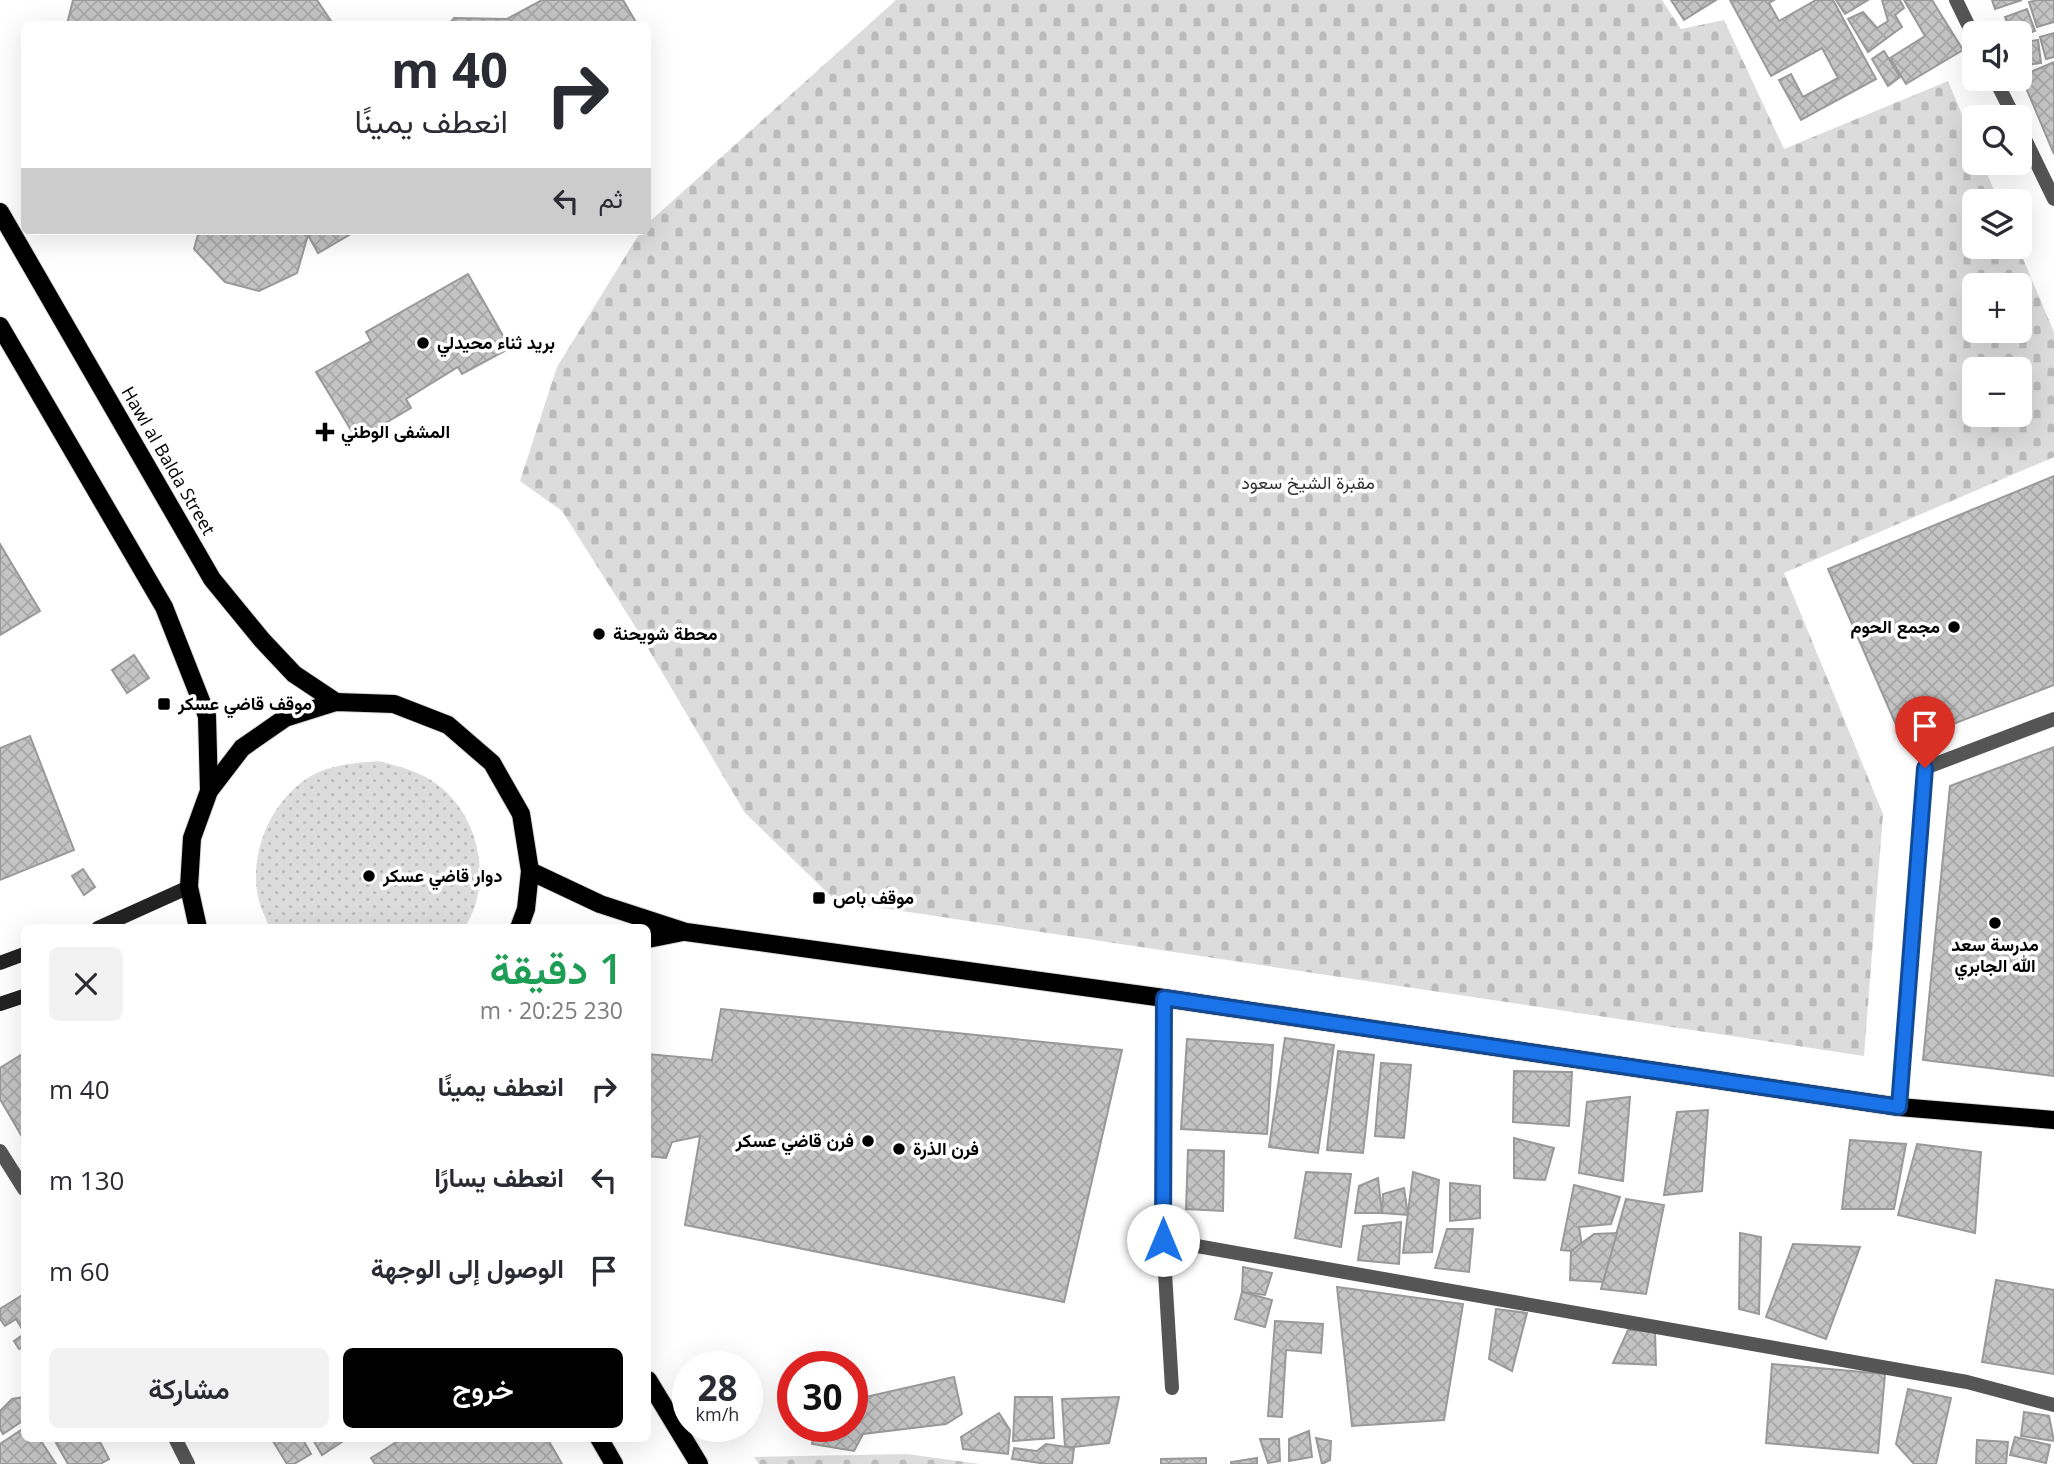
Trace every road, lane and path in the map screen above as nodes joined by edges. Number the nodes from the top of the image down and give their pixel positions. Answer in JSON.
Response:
{"nodes":[{"id":1,"x":1956,"y":0,"type":"edge"},
{"id":2,"x":1966,"y":21,"type":"edge"},
{"id":3,"x":2032,"y":154,"type":"edge"},
{"id":4,"x":2054,"y":199,"type":"edge"},
{"id":5,"x":0,"y":212,"type":"edge"},
{"id":6,"x":0,"y":326,"type":"edge"},
{"id":7,"x":336,"y":702,"type":"junction"},
{"id":8,"x":2054,"y":719,"type":"edge"},
{"id":9,"x":209,"y":791,"type":"junction"},
{"id":10,"x":530,"y":871,"type":"junction"},
{"id":11,"x":189,"y":887,"type":"junction"},
{"id":12,"x":107,"y":924,"type":"edge"},
{"id":13,"x":197,"y":924,"type":"edge"},
{"id":14,"x":520,"y":924,"type":"edge"},
{"id":15,"x":686,"y":932,"type":"junction"},
{"id":16,"x":651,"y":938,"type":"edge"},
{"id":17,"x":21,"y":955,"type":"edge"},
{"id":18,"x":0,"y":962,"type":"edge"},
{"id":19,"x":21,"y":997,"type":"edge"},
{"id":20,"x":1164,"y":998,"type":"junction"},
{"id":21,"x":0,"y":1004,"type":"edge"},
{"id":22,"x":1899,"y":1107,"type":"junction"},
{"id":23,"x":2054,"y":1120,"type":"edge"},
{"id":24,"x":0,"y":1151,"type":"edge"},
{"id":25,"x":21,"y":1184,"type":"edge"},
{"id":26,"x":1163,"y":1240,"type":"junction"},
{"id":27,"x":651,"y":1385,"type":"edge"},
{"id":28,"x":1172,"y":1388,"type":"dead end"},
{"id":29,"x":2054,"y":1405,"type":"edge"},
{"id":30,"x":177,"y":1442,"type":"edge"},
{"id":31,"x":600,"y":1442,"type":"edge"},
{"id":32,"x":188,"y":1464,"type":"edge"},
{"id":33,"x":614,"y":1464,"type":"edge"},
{"id":34,"x":699,"y":1464,"type":"edge"}],
"edges":[{"from":1,"to":2,"type":"street"},
{"from":3,"to":4,"type":"street"},
{"from":5,"to":7,"type":"main road","name":"Hawl al Balda Street"},
{"from":6,"to":9,"type":"main road"},
{"from":7,"to":9,"type":"main road"},
{"from":7,"to":10,"type":"main road"},
{"from":8,"to":22,"type":"street"},
{"from":9,"to":11,"type":"main road"},
{"from":10,"to":14,"type":"main road"},
{"from":10,"to":15,"type":"main road"},
{"from":11,"to":12,"type":"main road"},
{"from":11,"to":13,"type":"main road"},
{"from":15,"to":16,"type":"main road"},
{"from":15,"to":20,"type":"main road"},
{"from":17,"to":18,"type":"main road"},
{"from":19,"to":21,"type":"main road"},
{"from":20,"to":22,"type":"main road"},
{"from":20,"to":26,"type":"street"},
{"from":22,"to":23,"type":"main road"},
{"from":24,"to":25,"type":"street"},
{"from":26,"to":28,"type":"street"},
{"from":26,"to":29,"type":"street"},
{"from":27,"to":34,"type":"main road"},
{"from":30,"to":32,"type":"street"},
{"from":31,"to":33,"type":"main road"}]}
